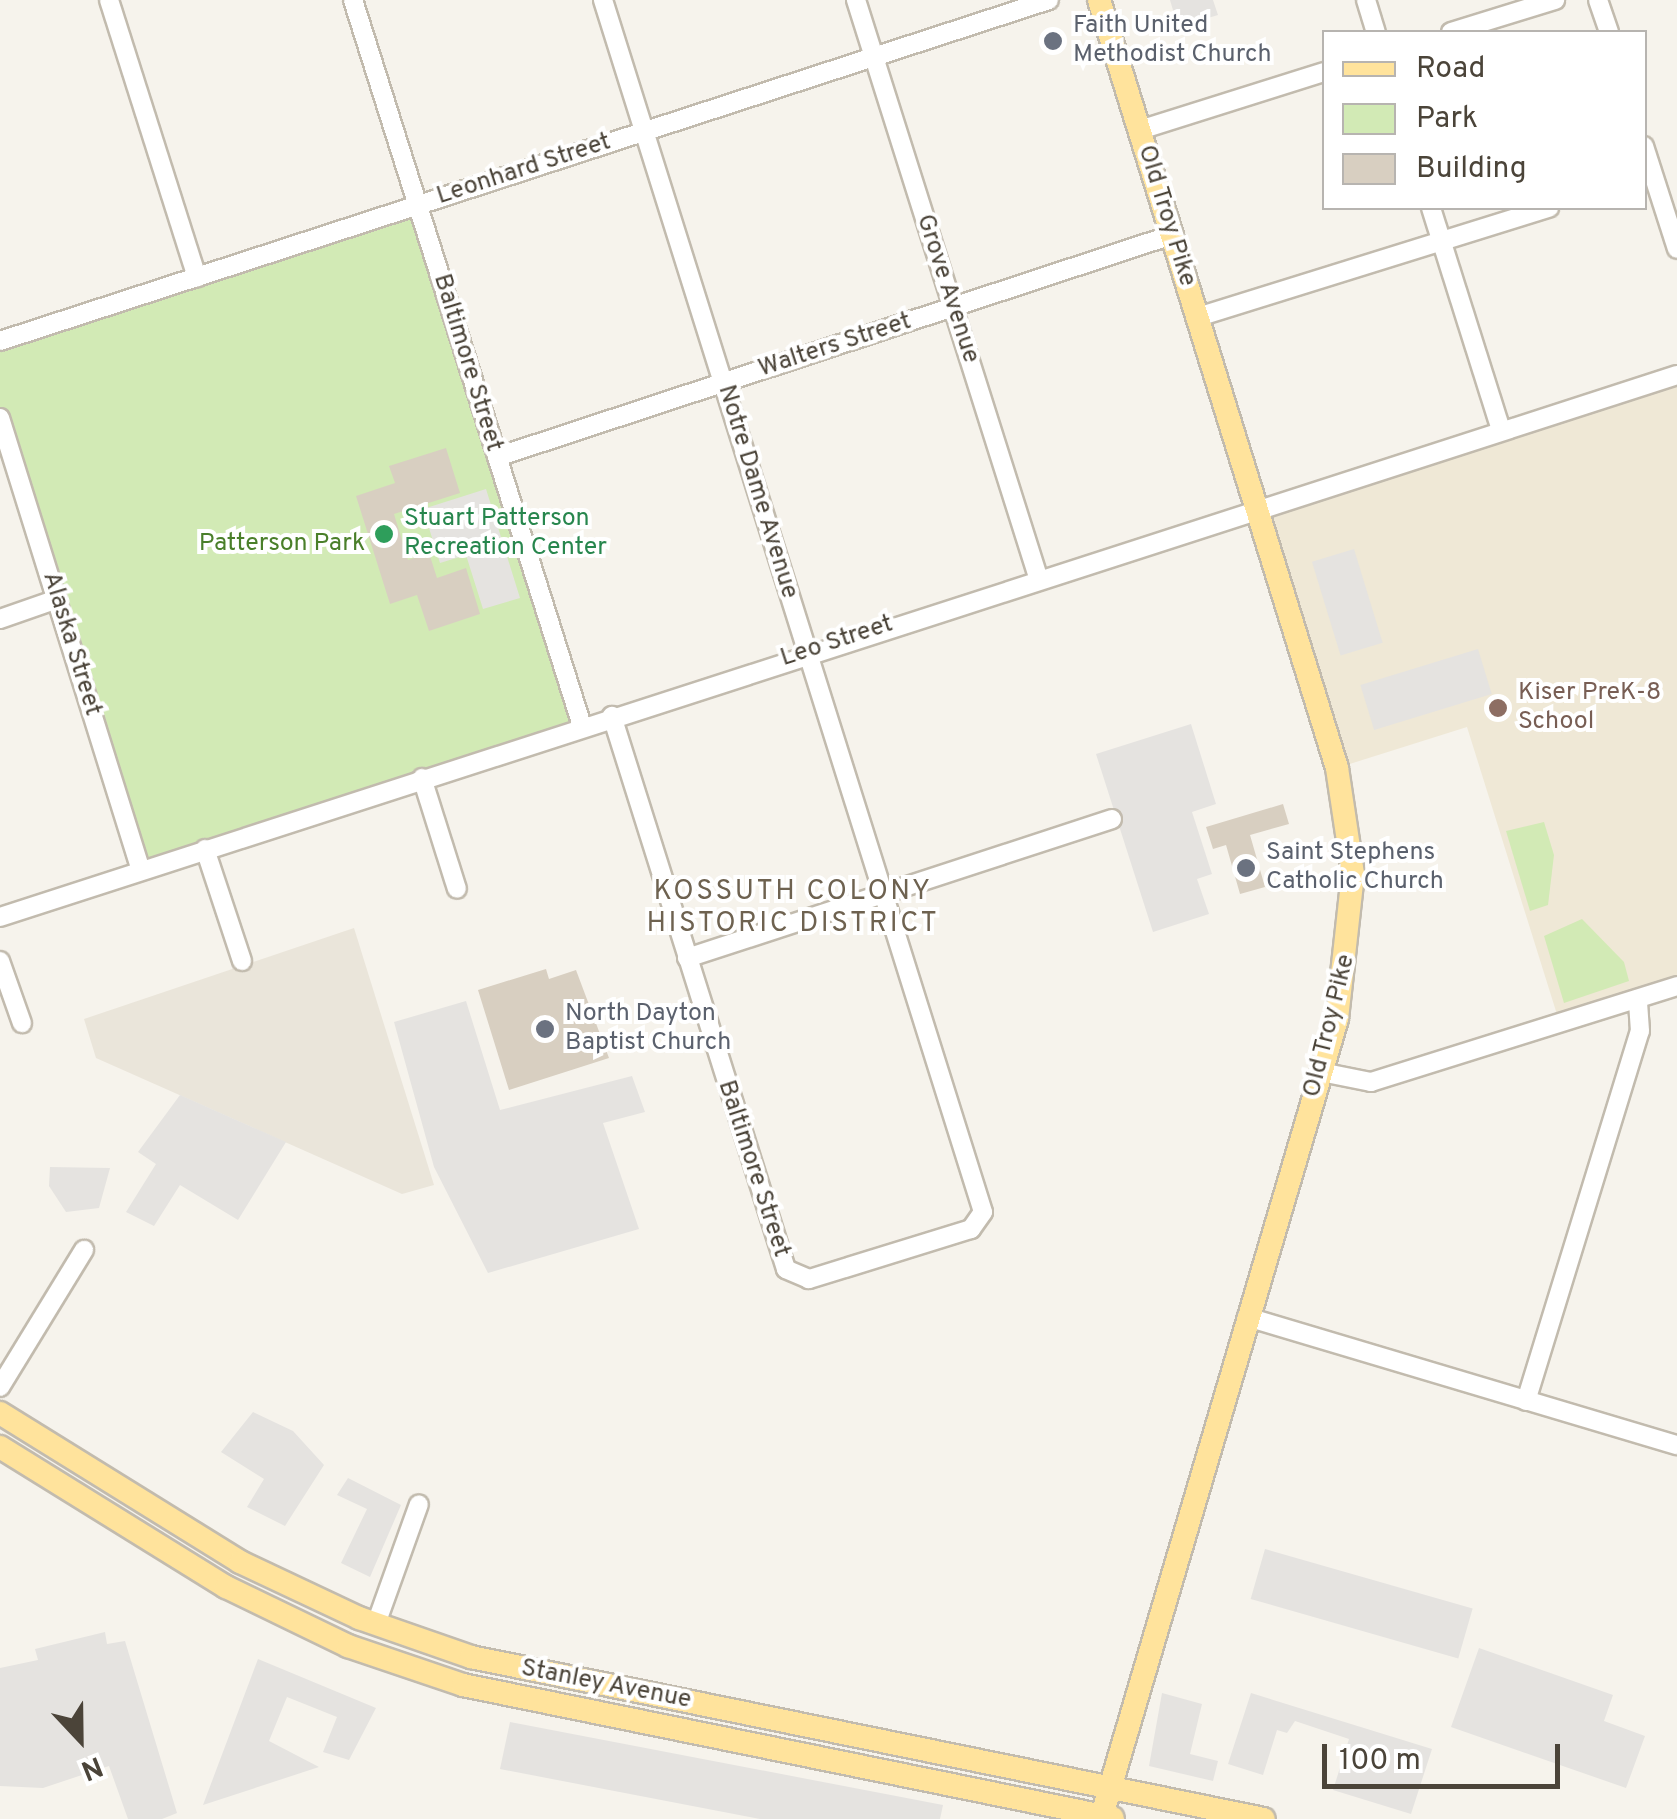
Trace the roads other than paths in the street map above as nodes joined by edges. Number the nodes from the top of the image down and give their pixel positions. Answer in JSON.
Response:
{"nodes":[{"id":1,"x":109,"y":0,"type":"edge"},
{"id":2,"x":353,"y":0,"type":"edge"},
{"id":3,"x":603,"y":0,"type":"edge"},
{"id":4,"x":856,"y":0,"type":"edge"},
{"id":5,"x":1048,"y":0,"type":"edge"},
{"id":6,"x":1099,"y":0,"type":"edge"},
{"id":7,"x":1366,"y":0,"type":"edge"},
{"id":8,"x":1555,"y":0,"type":"edge"},
{"id":9,"x":1598,"y":0,"type":"edge"},
{"id":10,"x":1375,"y":30,"type":"edge"},
{"id":11,"x":1458,"y":30,"type":"edge"},
{"id":12,"x":1607,"y":30,"type":"edge"},
{"id":13,"x":874,"y":58,"type":"junction"},
{"id":14,"x":1322,"y":73,"type":"edge"},
{"id":15,"x":1140,"y":130,"type":"junction"},
{"id":16,"x":644,"y":132,"type":"junction"},
{"id":17,"x":1649,"y":176,"type":"edge"},
{"id":18,"x":418,"y":205,"type":"junction"},
{"id":19,"x":1432,"y":210,"type":"edge"},
{"id":20,"x":1542,"y":210,"type":"edge"},
{"id":21,"x":1172,"y":236,"type":"junction"},
{"id":22,"x":1442,"y":241,"type":"junction"},
{"id":23,"x":1677,"y":249,"type":"edge"},
{"id":24,"x":196,"y":277,"type":"junction"},
{"id":25,"x":953,"y":308,"type":"junction"},
{"id":26,"x":1198,"y":317,"type":"junction"},
{"id":27,"x":0,"y":341,"type":"edge"},
{"id":28,"x":1677,"y":375,"type":"edge"},
{"id":29,"x":723,"y":383,"type":"junction"},
{"id":30,"x":0,"y":418,"type":"edge"},
{"id":31,"x":1501,"y":430,"type":"junction"},
{"id":32,"x":497,"y":457,"type":"junction"},
{"id":33,"x":1257,"y":505,"type":"junction"},
{"id":34,"x":1038,"y":577,"type":"junction"},
{"id":35,"x":56,"y":600,"type":"junction"},
{"id":36,"x":0,"y":619,"type":"edge"},
{"id":37,"x":808,"y":652,"type":"junction"},
{"id":38,"x":612,"y":716,"type":"junction"},
{"id":39,"x":582,"y":726,"type":"junction"},
{"id":40,"x":422,"y":778,"type":"junction"},
{"id":41,"x":1112,"y":820,"type":"dead end"},
{"id":42,"x":205,"y":850,"type":"junction"},
{"id":43,"x":141,"y":870,"type":"junction"},
{"id":44,"x":457,"y":889,"type":"dead end"},
{"id":45,"x":883,"y":894,"type":"junction"},
{"id":46,"x":0,"y":917,"type":"edge"},
{"id":47,"x":686,"y":958,"type":"junction"},
{"id":48,"x":0,"y":961,"type":"edge"},
{"id":49,"x":242,"y":961,"type":"dead end"},
{"id":50,"x":1677,"y":986,"type":"edge"},
{"id":51,"x":1638,"y":999,"type":"junction"},
{"id":52,"x":22,"y":1023,"type":"dead end"},
{"id":53,"x":1321,"y":1072,"type":"junction"},
{"id":54,"x":84,"y":1250,"type":"dead end"},
{"id":55,"x":792,"y":1275,"type":"joint"},
{"id":56,"x":1248,"y":1317,"type":"junction"},
{"id":57,"x":0,"y":1387,"type":"edge"},
{"id":58,"x":1526,"y":1401,"type":"junction"},
{"id":59,"x":0,"y":1413,"type":"edge"},
{"id":60,"x":1677,"y":1445,"type":"edge"},
{"id":61,"x":0,"y":1447,"type":"edge"},
{"id":62,"x":419,"y":1504,"type":"dead end"},
{"id":63,"x":376,"y":1624,"type":"junction"},
{"id":64,"x":1110,"y":1787,"type":"junction"},
{"id":65,"x":1107,"y":1818,"type":"edge"},
{"id":66,"x":1264,"y":1819,"type":"edge"}],
"edges":[{"from":1,"to":24,"type":"street"},
{"from":2,"to":18,"type":"street","name":"Baltimore Street"},
{"from":3,"to":16,"type":"street","name":"Notre Dame Avenue"},
{"from":4,"to":13,"type":"street","name":"Grove Avenue"},
{"from":5,"to":13,"type":"street","name":"Leonhard Street"},
{"from":6,"to":15,"type":"main road","name":"Old Troy Pike"},
{"from":7,"to":10,"type":"street"},
{"from":8,"to":11,"type":"street"},
{"from":9,"to":12,"type":"street"},
{"from":13,"to":16,"type":"street","name":"Leonhard Street"},
{"from":13,"to":25,"type":"street","name":"Grove Avenue"},
{"from":14,"to":15,"type":"street"},
{"from":15,"to":21,"type":"main road","name":"Old Troy Pike"},
{"from":16,"to":18,"type":"street","name":"Leonhard Street"},
{"from":16,"to":29,"type":"street","name":"Notre Dame Avenue"},
{"from":17,"to":23,"type":"street"},
{"from":18,"to":24,"type":"street","name":"Leonhard Street"},
{"from":18,"to":32,"type":"street","name":"Baltimore Street"},
{"from":19,"to":22,"type":"street"},
{"from":20,"to":22,"type":"street"},
{"from":21,"to":25,"type":"street","name":"Walters Street"},
{"from":21,"to":26,"type":"main road","name":"Old Troy Pike"},
{"from":22,"to":26,"type":"street"},
{"from":22,"to":31,"type":"street"},
{"from":24,"to":27,"type":"street","name":"Leonhard Street"},
{"from":25,"to":29,"type":"street","name":"Walters Street"},
{"from":25,"to":34,"type":"street","name":"Grove Avenue"},
{"from":26,"to":33,"type":"main road","name":"Old Troy Pike"},
{"from":28,"to":31,"type":"street","name":"Leo Street"},
{"from":29,"to":32,"type":"street","name":"Walters Street"},
{"from":29,"to":37,"type":"street","name":"Notre Dame Avenue"},
{"from":30,"to":35,"type":"street","name":"Alaska Street"},
{"from":31,"to":33,"type":"street","name":"Leo Street"},
{"from":32,"to":39,"type":"street","name":"Baltimore Street"},
{"from":33,"to":34,"type":"street","name":"Leo Street"},
{"from":33,"to":53,"type":"main road","name":"Old Troy Pike"},
{"from":34,"to":37,"type":"street","name":"Leo Street"},
{"from":35,"to":36,"type":"street"},
{"from":35,"to":43,"type":"street","name":"Alaska Street"},
{"from":37,"to":38,"type":"street","name":"Leo Street"},
{"from":37,"to":45,"type":"street","name":"Notre Dame Avenue"},
{"from":38,"to":39,"type":"street","name":"Leo Street"},
{"from":38,"to":47,"type":"street","name":"Baltimore Street"},
{"from":39,"to":40,"type":"street","name":"Leo Street"},
{"from":40,"to":42,"type":"street","name":"Leo Street"},
{"from":40,"to":44,"type":"street"},
{"from":41,"to":45,"type":"street"},
{"from":42,"to":43,"type":"street","name":"Leo Street"},
{"from":42,"to":49,"type":"street"},
{"from":43,"to":46,"type":"street","name":"Leo Street"},
{"from":45,"to":47,"type":"street"},
{"from":45,"to":55,"type":"street","name":"Notre Dame Avenue"},
{"from":47,"to":55,"type":"street","name":"Baltimore Street"},
{"from":48,"to":52,"type":"street"},
{"from":50,"to":51,"type":"street"},
{"from":51,"to":53,"type":"street"},
{"from":51,"to":58,"type":"street"},
{"from":53,"to":56,"type":"main road","name":"Old Troy Pike"},
{"from":54,"to":57,"type":"street"},
{"from":56,"to":58,"type":"street"},
{"from":56,"to":64,"type":"main road","name":"Old Troy Pike"},
{"from":58,"to":60,"type":"street"},
{"from":59,"to":63,"type":"main road","name":"Stanley Avenue"},
{"from":61,"to":65,"type":"main road","name":"Stanley Avenue"},
{"from":62,"to":63,"type":"street"},
{"from":63,"to":64,"type":"main road","name":"Stanley Avenue"},
{"from":64,"to":65,"type":"main road","name":"Old Troy Pike"},
{"from":64,"to":66,"type":"main road","name":"Stanley Avenue"}]}
